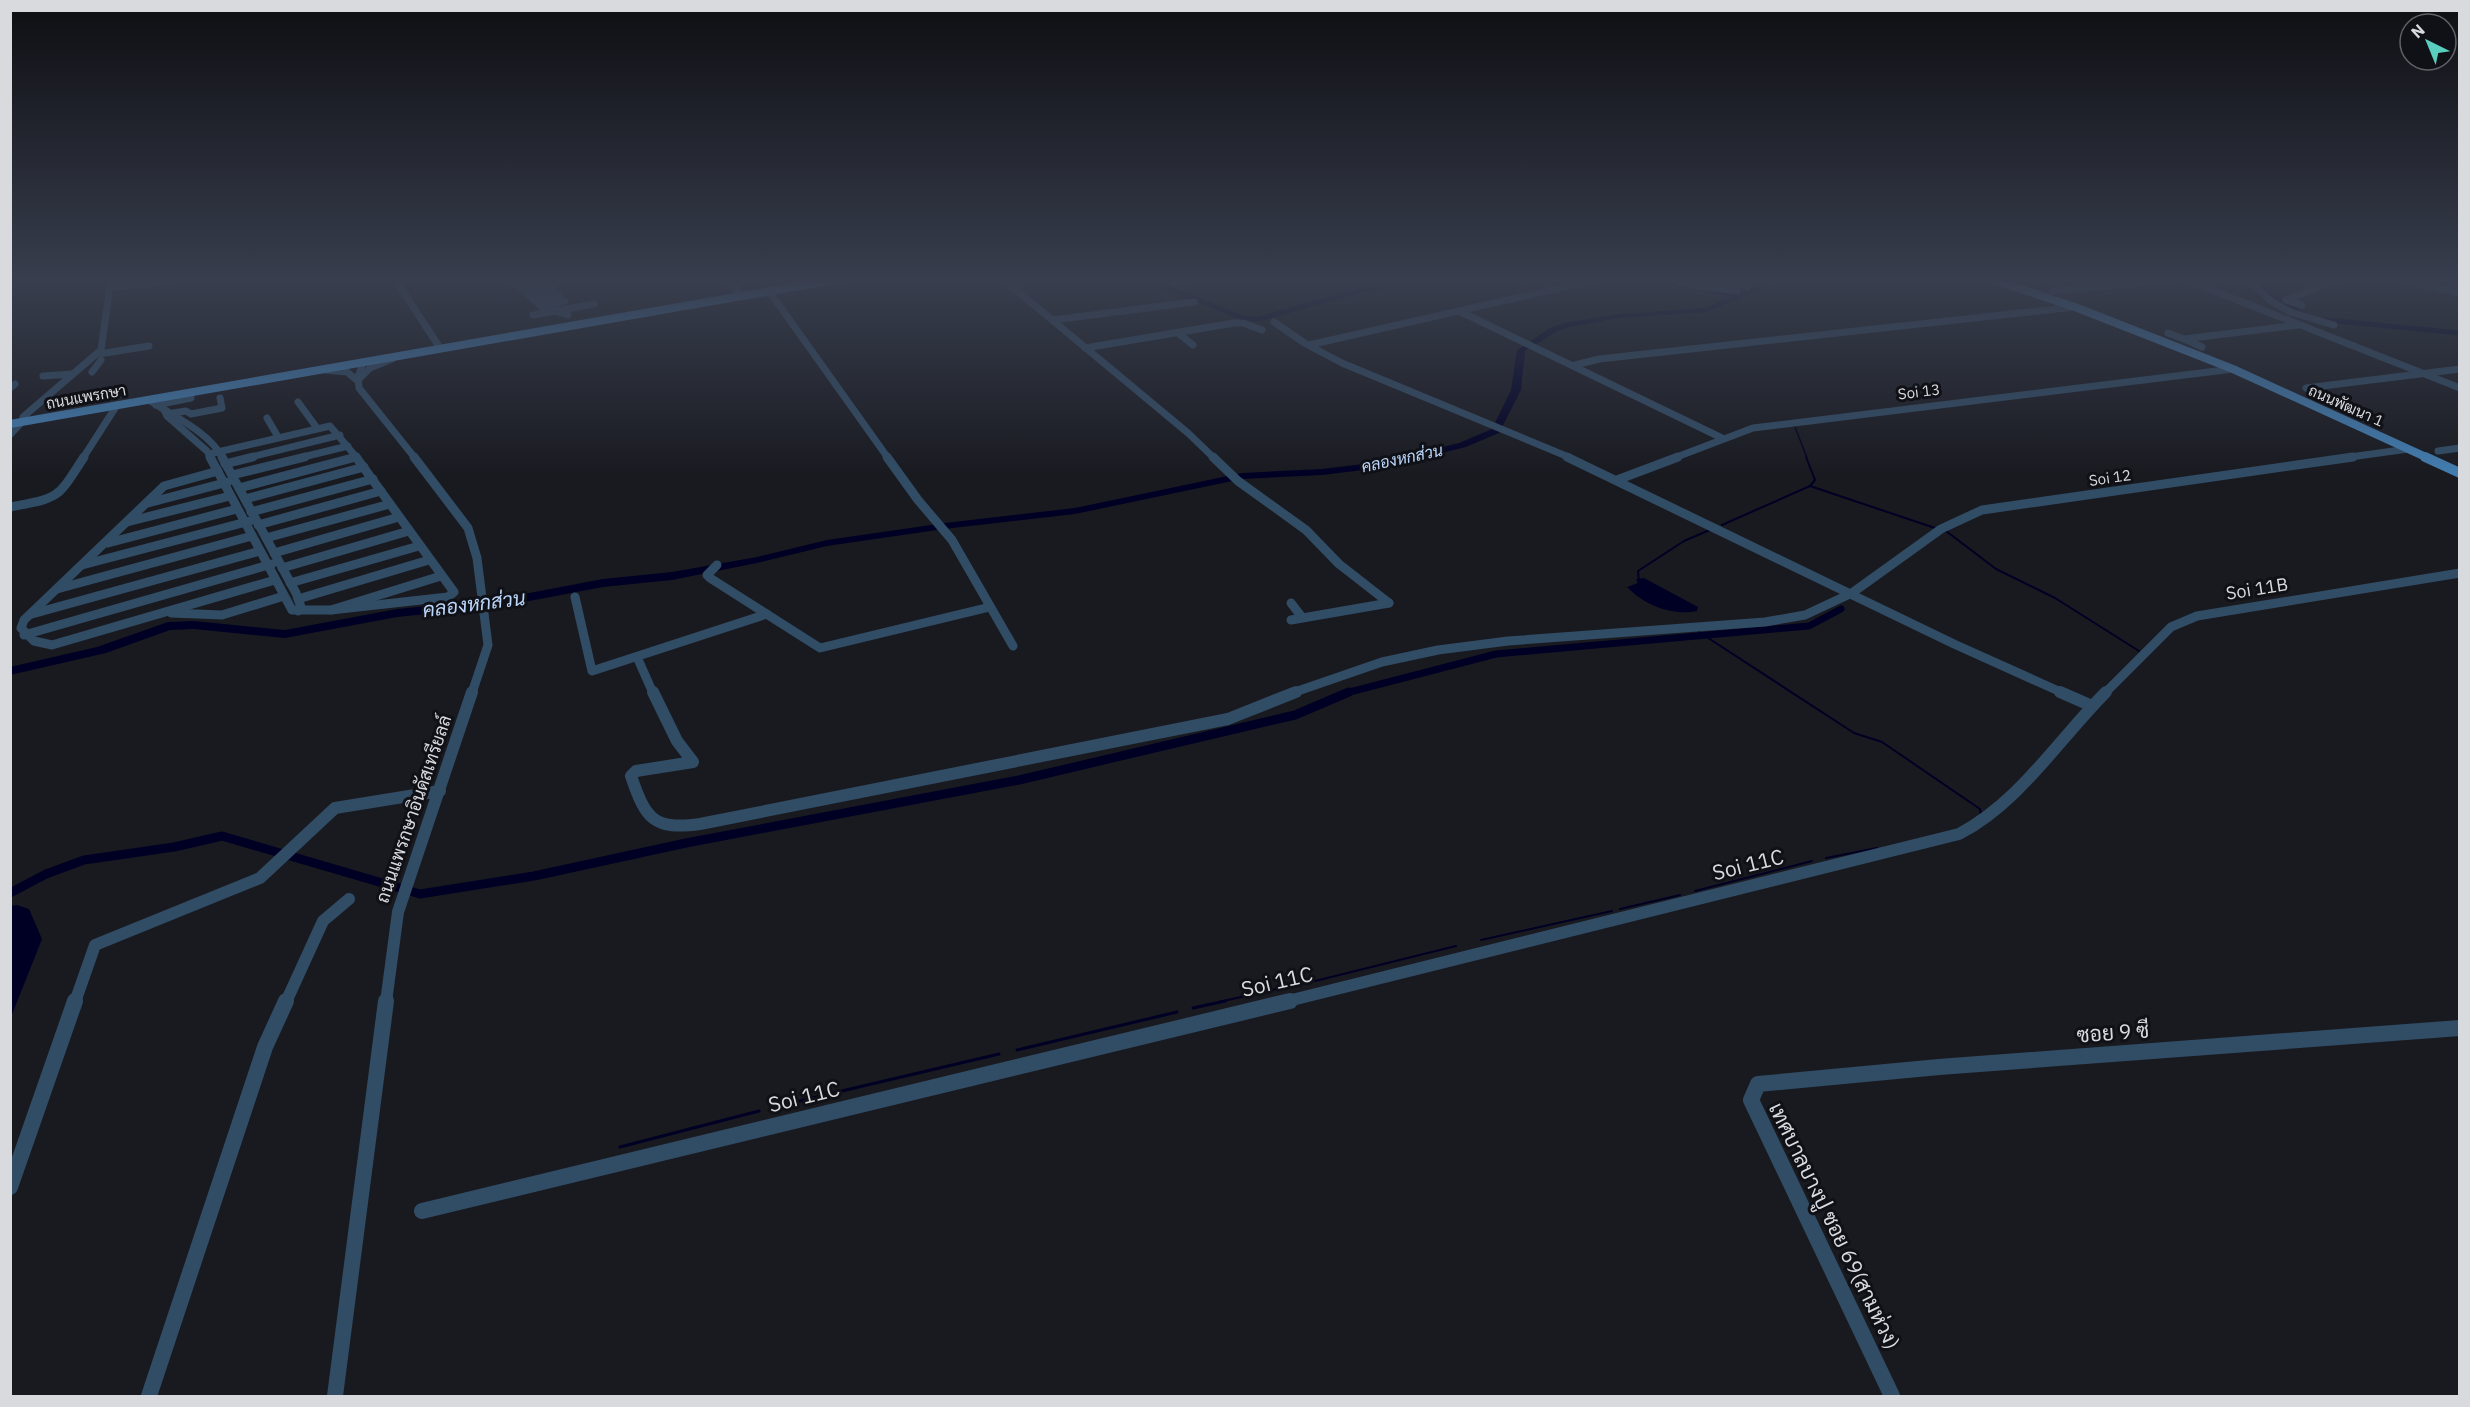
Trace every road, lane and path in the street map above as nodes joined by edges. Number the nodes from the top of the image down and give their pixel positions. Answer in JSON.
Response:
{"nodes":[{"id":1,"x":103,"y":345,"type":"edge"},
{"id":2,"x":438,"y":345,"type":"edge"},
{"id":3,"x":462,"y":345,"type":"edge"},
{"id":4,"x":807,"y":345,"type":"edge"},
{"id":5,"x":1081,"y":345,"type":"edge"},
{"id":6,"x":1106,"y":345,"type":"edge"},
{"id":7,"x":1310,"y":345,"type":"edge"},
{"id":8,"x":1531,"y":345,"type":"edge"},
{"id":9,"x":1732,"y":345,"type":"edge"},
{"id":10,"x":2171,"y":345,"type":"edge"},
{"id":11,"x":2197,"y":345,"type":"edge"},
{"id":12,"x":2349,"y":345,"type":"edge"},
{"id":13,"x":149,"y":346,"type":"dead end"},
{"id":14,"x":2202,"y":347,"type":"dead end"},
{"id":15,"x":1085,"y":348,"type":"junction"},
{"id":16,"x":400,"y":356,"type":"junction"},
{"id":17,"x":100,"y":357,"type":"junction"},
{"id":18,"x":363,"y":363,"type":"junction"},
{"id":19,"x":1575,"y":365,"type":"junction"},
{"id":20,"x":52,"y":369,"type":"dead end"},
{"id":21,"x":2233,"y":369,"type":"junction"},
{"id":22,"x":2460,"y":369,"type":"edge"},
{"id":23,"x":318,"y":370,"type":"junction"},
{"id":24,"x":73,"y":373,"type":"junction"},
{"id":25,"x":2423,"y":373,"type":"junction"},
{"id":26,"x":358,"y":381,"type":"junction"},
{"id":27,"x":2306,"y":388,"type":"dead end"},
{"id":28,"x":2460,"y":388,"type":"edge"},
{"id":29,"x":191,"y":398,"type":"dead end"},
{"id":30,"x":220,"y":398,"type":"dead end"},
{"id":31,"x":298,"y":402,"type":"dead end"},
{"id":32,"x":117,"y":405,"type":"junction"},
{"id":33,"x":161,"y":407,"type":"junction"},
{"id":34,"x":267,"y":418,"type":"dead end"},
{"id":35,"x":10,"y":419,"type":"edge"},
{"id":36,"x":22,"y":419,"type":"junction"},
{"id":37,"x":10,"y":424,"type":"edge"},
{"id":38,"x":317,"y":428,"type":"junction"},
{"id":39,"x":193,"y":434,"type":"junction"},
{"id":40,"x":10,"y":435,"type":"edge"},
{"id":41,"x":340,"y":435,"type":"junction"},
{"id":42,"x":278,"y":437,"type":"junction"},
{"id":43,"x":1722,"y":438,"type":"junction"},
{"id":44,"x":348,"y":446,"type":"junction"},
{"id":45,"x":2460,"y":448,"type":"edge"},
{"id":46,"x":2408,"y":449,"type":"junction"},
{"id":47,"x":2438,"y":451,"type":"dead end"},
{"id":48,"x":219,"y":452,"type":"junction"},
{"id":49,"x":209,"y":454,"type":"junction"},
{"id":50,"x":356,"y":457,"type":"junction"},
{"id":51,"x":225,"y":464,"type":"junction"},
{"id":52,"x":364,"y":467,"type":"junction"},
{"id":53,"x":218,"y":471,"type":"junction"},
{"id":54,"x":2460,"y":473,"type":"edge"},
{"id":55,"x":373,"y":479,"type":"junction"},
{"id":56,"x":1617,"y":480,"type":"junction"},
{"id":57,"x":235,"y":481,"type":"junction"},
{"id":58,"x":224,"y":483,"type":"junction"},
{"id":59,"x":381,"y":491,"type":"junction"},
{"id":60,"x":230,"y":496,"type":"junction"},
{"id":61,"x":245,"y":499,"type":"junction"},
{"id":62,"x":148,"y":503,"type":"junction"},
{"id":63,"x":390,"y":504,"type":"junction"},
{"id":64,"x":10,"y":507,"type":"edge"},
{"id":65,"x":237,"y":509,"type":"junction"},
{"id":66,"x":399,"y":517,"type":"junction"},
{"id":67,"x":255,"y":519,"type":"junction"},
{"id":68,"x":127,"y":522,"type":"junction"},
{"id":69,"x":245,"y":522,"type":"junction"},
{"id":70,"x":409,"y":531,"type":"junction"},
{"id":71,"x":252,"y":536,"type":"junction"},
{"id":72,"x":266,"y":538,"type":"junction"},
{"id":73,"x":105,"y":544,"type":"junction"},
{"id":74,"x":419,"y":546,"type":"junction"},
{"id":75,"x":260,"y":551,"type":"junction"},
{"id":76,"x":429,"y":560,"type":"junction"},
{"id":77,"x":278,"y":561,"type":"junction"},
{"id":78,"x":268,"y":565,"type":"junction"},
{"id":79,"x":717,"y":565,"type":"dead end"},
{"id":80,"x":82,"y":566,"type":"junction"},
{"id":81,"x":2460,"y":573,"type":"edge"},
{"id":82,"x":441,"y":576,"type":"junction"},
{"id":83,"x":275,"y":580,"type":"junction"},
{"id":84,"x":290,"y":583,"type":"junction"},
{"id":85,"x":54,"y":590,"type":"junction"},
{"id":86,"x":1852,"y":593,"type":"junction"},
{"id":87,"x":284,"y":597,"type":"junction"},
{"id":88,"x":575,"y":597,"type":"dead end"},
{"id":89,"x":298,"y":600,"type":"junction"},
{"id":90,"x":1291,"y":603,"type":"dead end"},
{"id":91,"x":990,"y":607,"type":"junction"},
{"id":92,"x":331,"y":609,"type":"junction"},
{"id":93,"x":298,"y":611,"type":"junction"},
{"id":94,"x":162,"y":613,"type":"junction"},
{"id":95,"x":32,"y":614,"type":"junction"},
{"id":96,"x":766,"y":614,"type":"junction"},
{"id":97,"x":24,"y":635,"type":"junction"},
{"id":98,"x":1013,"y":646,"type":"dead end"},
{"id":99,"x":638,"y":657,"type":"junction"},
{"id":100,"x":2092,"y":706,"type":"junction"},
{"id":101,"x":440,"y":791,"type":"junction"},
{"id":102,"x":349,"y":899,"type":"dead end"},
{"id":103,"x":2460,"y":1028,"type":"edge"},
{"id":104,"x":1769,"y":1081,"type":"joint"},
{"id":105,"x":10,"y":1187,"type":"edge"},
{"id":106,"x":422,"y":1211,"type":"dead end"},
{"id":107,"x":149,"y":1396,"type":"edge"},
{"id":108,"x":335,"y":1396,"type":"edge"},
{"id":109,"x":1892,"y":1396,"type":"edge"}],
"edges":[{"from":1,"to":17,"type":"street"},
{"from":2,"to":36,"type":"main road","name":"ถนนแพรกษา"},
{"from":3,"to":16,"type":"main road","name":"ถนนแพรกษา"},
{"from":4,"to":91,"type":"street"},
{"from":5,"to":15,"type":"street"},
{"from":6,"to":15,"type":"street"},
{"from":7,"to":56,"type":"street"},
{"from":8,"to":19,"type":"street"},
{"from":9,"to":19,"type":"street"},
{"from":10,"to":21,"type":"main road","name":"ถนนพัฒนา 1"},
{"from":11,"to":14,"type":"street"},
{"from":12,"to":25,"type":"street"},
{"from":13,"to":17,"type":"street"},
{"from":15,"to":90,"type":"street"},
{"from":16,"to":18,"type":"main road","name":"ถนนแพรกษา"},
{"from":16,"to":26,"type":"street"},
{"from":17,"to":24,"type":"street"},
{"from":17,"to":24,"type":"street"},
{"from":18,"to":23,"type":"main road","name":"ถนนแพรกษา"},
{"from":18,"to":26,"type":"street"},
{"from":19,"to":43,"type":"street"},
{"from":20,"to":24,"type":"street"},
{"from":21,"to":43,"type":"street","name":"Soi 13"},
{"from":21,"to":46,"type":"main road","name":"ถนนพัฒนา 1"},
{"from":22,"to":25,"type":"street"},
{"from":23,"to":26,"type":"street"},
{"from":23,"to":33,"type":"main road","name":"ถนนแพรกษา"},
{"from":24,"to":36,"type":"street"},
{"from":25,"to":27,"type":"street"},
{"from":25,"to":28,"type":"street"},
{"from":26,"to":101,"type":"street","name":"ถนนแพรกษาอินดัสเทรียลล์"},
{"from":29,"to":33,"type":"street"},
{"from":30,"to":33,"type":"street"},
{"from":31,"to":38,"type":"street"},
{"from":32,"to":33,"type":"main road","name":"ถนนแพรกษา"},
{"from":32,"to":36,"type":"main road","name":"ถนนแพรกษา"},
{"from":32,"to":64,"type":"street"},
{"from":33,"to":39,"type":"street"},
{"from":34,"to":42,"type":"street"},
{"from":35,"to":36,"type":"main road","name":"ถนนแพรกษา"},
{"from":36,"to":37,"type":"main road","name":"ถนนแพรกษา"},
{"from":36,"to":40,"type":"street"},
{"from":38,"to":41,"type":"street"},
{"from":38,"to":42,"type":"street"},
{"from":39,"to":48,"type":"street"},
{"from":39,"to":49,"type":"street"},
{"from":41,"to":44,"type":"street"},
{"from":41,"to":51,"type":"street"},
{"from":42,"to":48,"type":"street"},
{"from":43,"to":56,"type":"street","name":"Soi 13"},
{"from":44,"to":50,"type":"street"},
{"from":44,"to":57,"type":"street"},
{"from":45,"to":47,"type":"street"},
{"from":46,"to":54,"type":"main road","name":"ถนนพัฒนา 1"},
{"from":46,"to":86,"type":"street","name":"Soi 12"},
{"from":48,"to":49,"type":"street"},
{"from":48,"to":51,"type":"street"},
{"from":49,"to":53,"type":"street"},
{"from":50,"to":52,"type":"street"},
{"from":50,"to":57,"type":"street"},
{"from":51,"to":57,"type":"street"},
{"from":52,"to":55,"type":"street"},
{"from":52,"to":61,"type":"street"},
{"from":53,"to":58,"type":"street"},
{"from":53,"to":62,"type":"street"},
{"from":55,"to":59,"type":"street"},
{"from":55,"to":67,"type":"street"},
{"from":56,"to":86,"type":"street"},
{"from":57,"to":58,"type":"street"},
{"from":57,"to":61,"type":"street"},
{"from":58,"to":60,"type":"street"},
{"from":58,"to":62,"type":"street"},
{"from":59,"to":63,"type":"street"},
{"from":59,"to":67,"type":"street"},
{"from":60,"to":65,"type":"street"},
{"from":60,"to":68,"type":"street"},
{"from":61,"to":67,"type":"street"},
{"from":62,"to":68,"type":"street"},
{"from":63,"to":66,"type":"street"},
{"from":63,"to":72,"type":"street"},
{"from":65,"to":69,"type":"street"},
{"from":65,"to":73,"type":"street"},
{"from":66,"to":70,"type":"street"},
{"from":66,"to":77,"type":"street"},
{"from":67,"to":69,"type":"street"},
{"from":67,"to":72,"type":"street"},
{"from":68,"to":73,"type":"street"},
{"from":69,"to":71,"type":"street"},
{"from":69,"to":80,"type":"street"},
{"from":70,"to":74,"type":"street"},
{"from":70,"to":77,"type":"street"},
{"from":71,"to":75,"type":"street"},
{"from":71,"to":85,"type":"street"},
{"from":72,"to":77,"type":"street"},
{"from":73,"to":80,"type":"street"},
{"from":74,"to":76,"type":"street"},
{"from":74,"to":84,"type":"street"},
{"from":75,"to":78,"type":"street"},
{"from":75,"to":95,"type":"street"},
{"from":76,"to":82,"type":"street"},
{"from":76,"to":89,"type":"street"},
{"from":77,"to":78,"type":"street"},
{"from":77,"to":84,"type":"street"},
{"from":78,"to":83,"type":"street"},
{"from":78,"to":97,"type":"street"},
{"from":79,"to":96,"type":"street"},
{"from":80,"to":85,"type":"street"},
{"from":81,"to":100,"type":"street","name":"Soi 11B"},
{"from":82,"to":92,"type":"street"},
{"from":82,"to":92,"type":"street"},
{"from":83,"to":87,"type":"street"},
{"from":83,"to":94,"type":"street"},
{"from":84,"to":89,"type":"street"},
{"from":85,"to":95,"type":"street"},
{"from":86,"to":99,"type":"street","name":"Soi 12"},
{"from":86,"to":100,"type":"street"},
{"from":87,"to":93,"type":"street"},
{"from":87,"to":94,"type":"street"},
{"from":88,"to":99,"type":"street"},
{"from":89,"to":93,"type":"street"},
{"from":91,"to":96,"type":"street"},
{"from":91,"to":98,"type":"street"},
{"from":92,"to":93,"type":"street"},
{"from":94,"to":97,"type":"street"},
{"from":95,"to":97,"type":"street"},
{"from":96,"to":99,"type":"street"},
{"from":100,"to":106,"type":"street","name":"Soi 11C"},
{"from":101,"to":105,"type":"street"},
{"from":101,"to":108,"type":"street","name":"ถนนแพรกษาอินดัสเทรียลล์"},
{"from":102,"to":107,"type":"street"},
{"from":103,"to":104,"type":"street","name":"ซอย 9 ซี"},
{"from":104,"to":109,"type":"street","name":"เทศบาลบางปู ซอย 69(สามห่วง)"}]}
